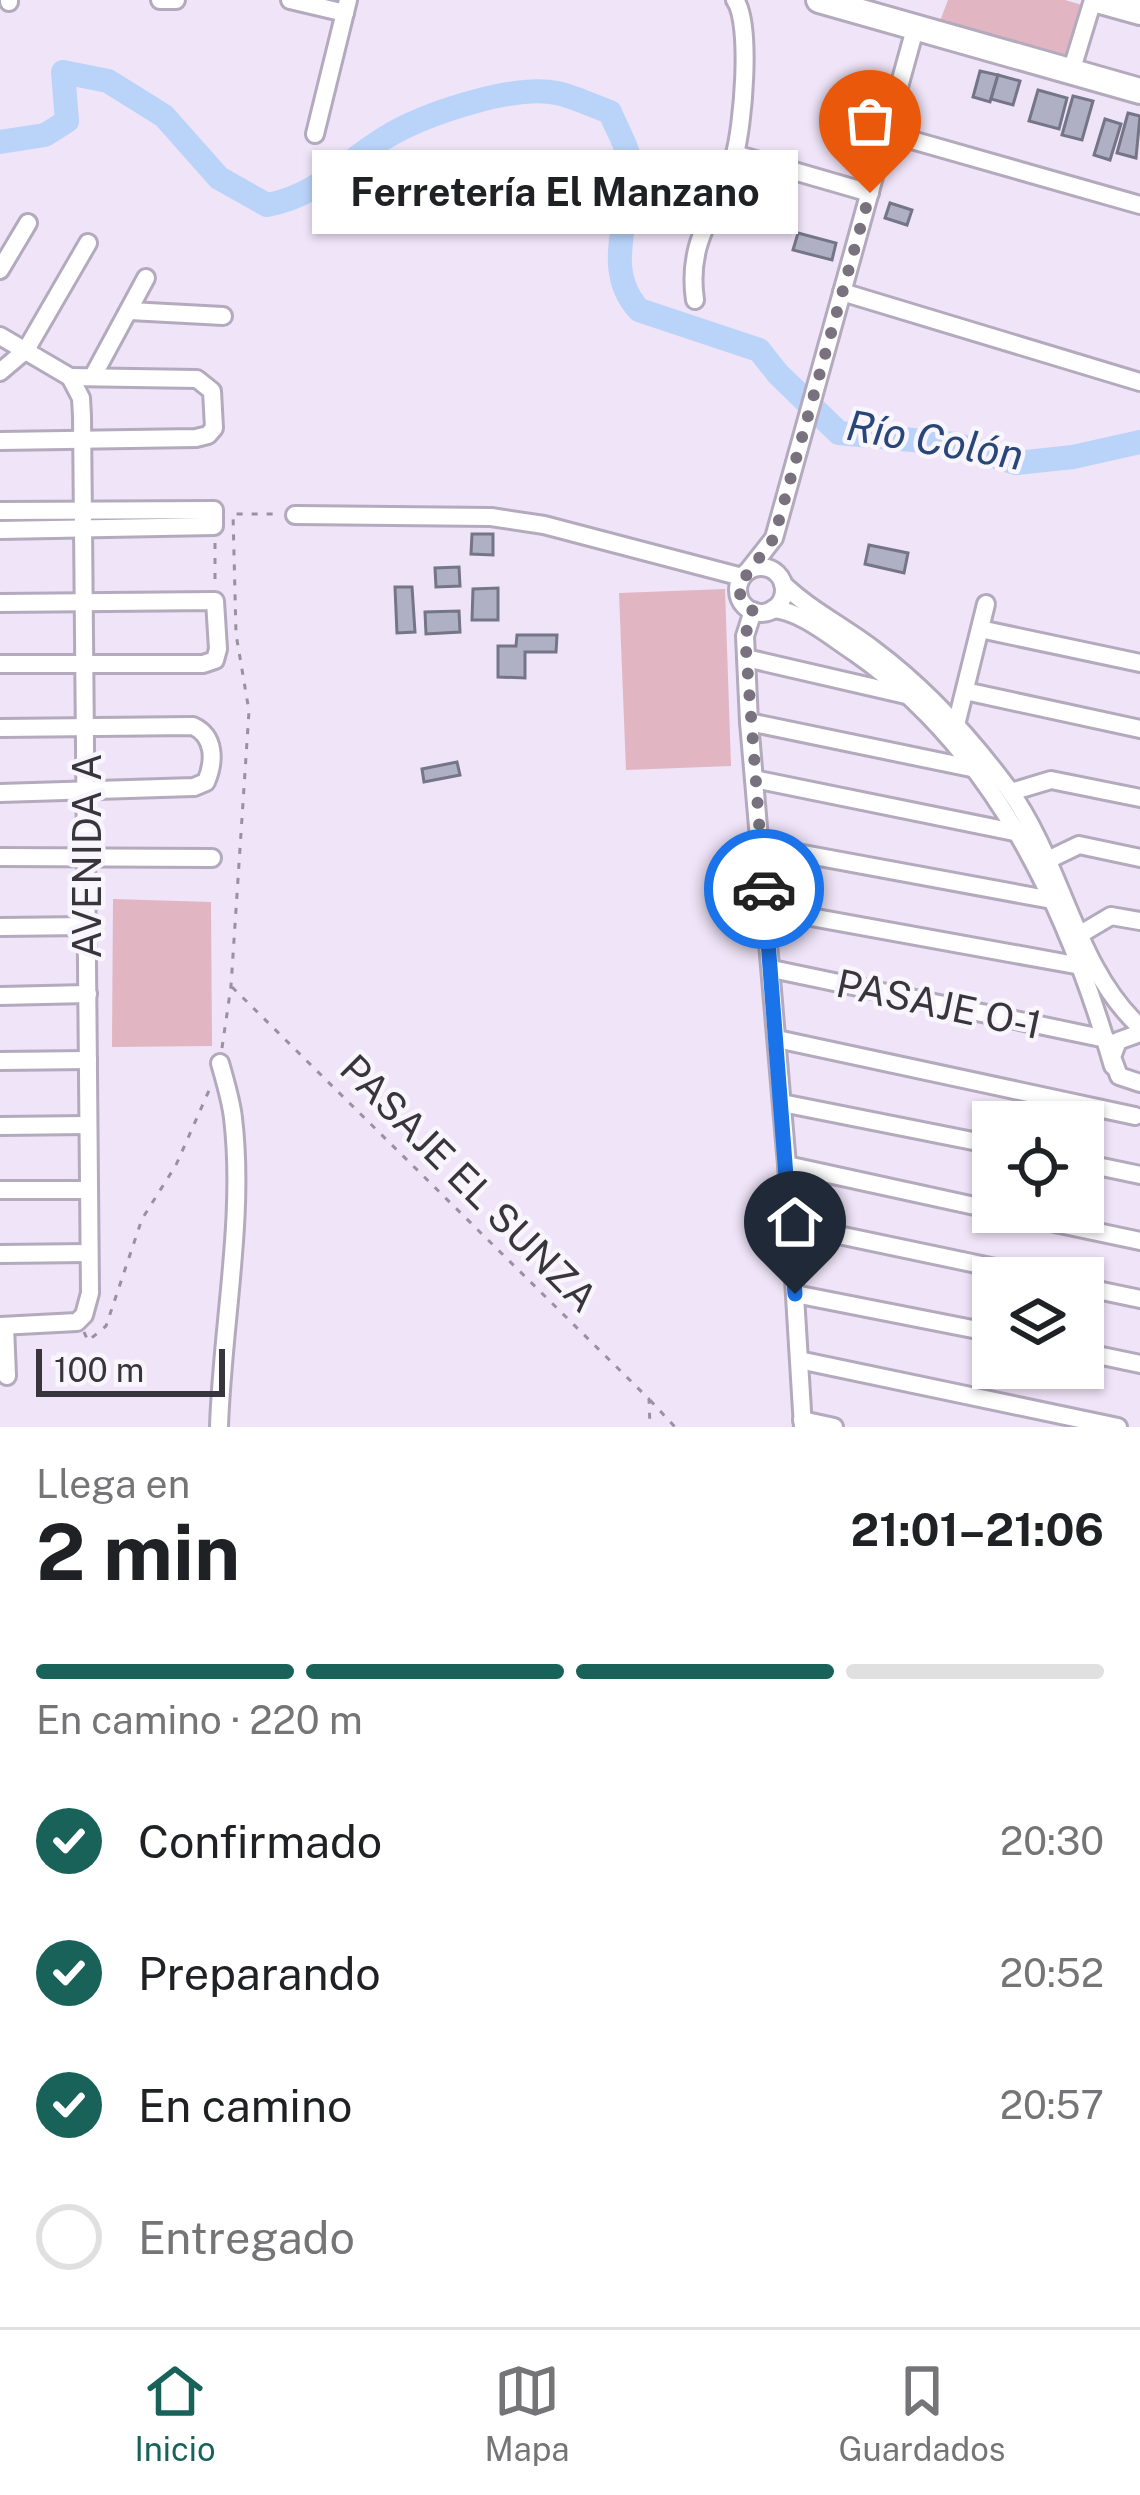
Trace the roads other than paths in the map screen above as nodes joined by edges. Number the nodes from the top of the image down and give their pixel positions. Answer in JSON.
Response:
{"nodes":[{"id":1,"x":160,"y":0,"type":"edge"},
{"id":2,"x":176,"y":0,"type":"edge"},
{"id":3,"x":290,"y":0,"type":"edge"},
{"id":4,"x":735,"y":0,"type":"edge"},
{"id":5,"x":818,"y":0,"type":"edge"},
{"id":6,"x":846,"y":0,"type":"edge"},
{"id":7,"x":1095,"y":0,"type":"edge"},
{"id":8,"x":346,"y":6,"type":"edge"},
{"id":9,"x":1140,"y":12,"type":"edge"},
{"id":10,"x":876,"y":16,"type":"junction"},
{"id":11,"x":915,"y":28,"type":"junction"},
{"id":12,"x":1071,"y":72,"type":"junction"},
{"id":13,"x":1140,"y":91,"type":"edge"},
{"id":14,"x":838,"y":99,"type":"dead end"},
{"id":15,"x":893,"y":111,"type":"junction"},
{"id":16,"x":887,"y":133,"type":"junction"},
{"id":17,"x":315,"y":134,"type":"dead end"},
{"id":18,"x":735,"y":154,"type":"junction"},
{"id":19,"x":870,"y":193,"type":"junction"},
{"id":20,"x":1140,"y":205,"type":"edge"},
{"id":21,"x":28,"y":223,"type":"dead end"},
{"id":22,"x":88,"y":243,"type":"dead end"},
{"id":23,"x":0,"y":270,"type":"edge"},
{"id":24,"x":146,"y":278,"type":"dead end"},
{"id":25,"x":842,"y":292,"type":"junction"},
{"id":26,"x":695,"y":299,"type":"dead end"},
{"id":27,"x":130,"y":311,"type":"junction"},
{"id":28,"x":223,"y":316,"type":"dead end"},
{"id":29,"x":0,"y":336,"type":"edge"},
{"id":30,"x":26,"y":350,"type":"junction"},
{"id":31,"x":0,"y":372,"type":"edge"},
{"id":32,"x":70,"y":376,"type":"junction"},
{"id":33,"x":93,"y":376,"type":"junction"},
{"id":34,"x":1135,"y":381,"type":"edge"},
{"id":35,"x":82,"y":439,"type":"junction"},
{"id":36,"x":0,"y":441,"type":"edge"},
{"id":37,"x":0,"y":511,"type":"edge"},
{"id":38,"x":295,"y":514,"type":"road end"},
{"id":39,"x":83,"y":520,"type":"junction"},
{"id":40,"x":214,"y":526,"type":"road end"},
{"id":41,"x":0,"y":530,"type":"edge"},
{"id":42,"x":774,"y":538,"type":"junction"},
{"id":43,"x":745,"y":574,"type":"junction"},
{"id":44,"x":781,"y":580,"type":"junction"},
{"id":45,"x":0,"y":603,"type":"edge"},
{"id":46,"x":86,"y":603,"type":"junction"},
{"id":47,"x":986,"y":604,"type":"dead end"},
{"id":48,"x":773,"y":609,"type":"junction"},
{"id":49,"x":753,"y":611,"type":"junction"},
{"id":50,"x":980,"y":629,"type":"junction"},
{"id":51,"x":746,"y":658,"type":"junction"},
{"id":52,"x":85,"y":663,"type":"junction"},
{"id":53,"x":1140,"y":663,"type":"edge"},
{"id":54,"x":0,"y":664,"type":"edge"},
{"id":55,"x":965,"y":691,"type":"junction"},
{"id":56,"x":907,"y":695,"type":"junction"},
{"id":57,"x":749,"y":722,"type":"junction"},
{"id":58,"x":956,"y":725,"type":"junction"},
{"id":59,"x":86,"y":727,"type":"junction"},
{"id":60,"x":0,"y":728,"type":"edge"},
{"id":61,"x":1140,"y":729,"type":"edge"},
{"id":62,"x":976,"y":770,"type":"junction"},
{"id":63,"x":754,"y":778,"type":"junction"},
{"id":64,"x":86,"y":791,"type":"junction"},
{"id":65,"x":1011,"y":792,"type":"junction"},
{"id":66,"x":0,"y":793,"type":"edge"},
{"id":67,"x":1140,"y":798,"type":"edge"},
{"id":68,"x":1019,"y":832,"type":"junction"},
{"id":69,"x":760,"y":846,"type":"junction"},
{"id":70,"x":0,"y":857,"type":"edge"},
{"id":71,"x":87,"y":857,"type":"junction"},
{"id":72,"x":212,"y":858,"type":"dead end"},
{"id":73,"x":1140,"y":858,"type":"edge"},
{"id":74,"x":1050,"y":859,"type":"junction"},
{"id":75,"x":1052,"y":900,"type":"junction"},
{"id":76,"x":766,"y":909,"type":"junction"},
{"id":77,"x":1140,"y":921,"type":"edge"},
{"id":78,"x":86,"y":926,"type":"junction"},
{"id":79,"x":0,"y":927,"type":"edge"},
{"id":80,"x":1079,"y":935,"type":"junction"},
{"id":81,"x":1081,"y":966,"type":"junction"},
{"id":82,"x":772,"y":969,"type":"junction"},
{"id":83,"x":88,"y":994,"type":"junction"},
{"id":84,"x":0,"y":996,"type":"edge"},
{"id":85,"x":1132,"y":1008,"type":"edge"},
{"id":86,"x":1140,"y":1030,"type":"edge"},
{"id":87,"x":777,"y":1039,"type":"junction"},
{"id":88,"x":1106,"y":1040,"type":"junction"},
{"id":89,"x":88,"y":1060,"type":"junction"},
{"id":90,"x":0,"y":1061,"type":"edge"},
{"id":91,"x":220,"y":1063,"type":"road end"},
{"id":92,"x":1116,"y":1071,"type":"junction"},
{"id":93,"x":1140,"y":1083,"type":"edge"},
{"id":94,"x":782,"y":1103,"type":"junction"},
{"id":95,"x":1137,"y":1123,"type":"edge"},
{"id":96,"x":88,"y":1125,"type":"junction"},
{"id":97,"x":0,"y":1126,"type":"edge"},
{"id":98,"x":972,"y":1141,"type":"edge"},
{"id":99,"x":787,"y":1165,"type":"junction"},
{"id":100,"x":1104,"y":1167,"type":"edge"},
{"id":101,"x":1140,"y":1174,"type":"edge"},
{"id":102,"x":0,"y":1190,"type":"edge"},
{"id":103,"x":88,"y":1190,"type":"junction"},
{"id":104,"x":972,"y":1206,"type":"edge"},
{"id":105,"x":791,"y":1225,"type":"junction"},
{"id":106,"x":1102,"y":1233,"type":"edge"},
{"id":107,"x":1140,"y":1241,"type":"edge"},
{"id":108,"x":89,"y":1253,"type":"junction"},
{"id":109,"x":0,"y":1254,"type":"edge"},
{"id":110,"x":972,"y":1263,"type":"edge"},
{"id":111,"x":1104,"y":1291,"type":"edge"},
{"id":112,"x":795,"y":1294,"type":"junction"},
{"id":113,"x":1140,"y":1299,"type":"edge"},
{"id":114,"x":3,"y":1326,"type":"edge"},
{"id":115,"x":972,"y":1329,"type":"edge"},
{"id":116,"x":1104,"y":1356,"type":"edge"},
{"id":117,"x":799,"y":1360,"type":"junction"},
{"id":118,"x":1140,"y":1364,"type":"edge"},
{"id":119,"x":7,"y":1376,"type":"dead end"},
{"id":120,"x":802,"y":1424,"type":"edge"},
{"id":121,"x":219,"y":1427,"type":"edge"},
{"id":122,"x":834,"y":1427,"type":"edge"},
{"id":123,"x":1118,"y":1427,"type":"edge"}],
"edges":[{"from":1,"to":2,"type":"street"},
{"from":3,"to":8,"type":"street"},
{"from":4,"to":18,"type":"street"},
{"from":5,"to":10,"type":"highway"},
{"from":6,"to":10,"type":"highway"},
{"from":7,"to":9,"type":"highway"},
{"from":7,"to":12,"type":"street"},
{"from":8,"to":17,"type":"street"},
{"from":10,"to":11,"type":"highway"},
{"from":11,"to":12,"type":"highway"},
{"from":11,"to":15,"type":"street"},
{"from":12,"to":13,"type":"highway"},
{"from":14,"to":15,"type":"street"},
{"from":15,"to":16,"type":"street"},
{"from":16,"to":19,"type":"street"},
{"from":16,"to":20,"type":"street"},
{"from":18,"to":19,"type":"street"},
{"from":18,"to":26,"type":"street"},
{"from":19,"to":25,"type":"street"},
{"from":21,"to":23,"type":"street"},
{"from":22,"to":30,"type":"street"},
{"from":24,"to":27,"type":"street"},
{"from":25,"to":34,"type":"street"},
{"from":25,"to":42,"type":"street"},
{"from":27,"to":28,"type":"street"},
{"from":27,"to":33,"type":"street"},
{"from":29,"to":30,"type":"street"},
{"from":30,"to":31,"type":"street"},
{"from":30,"to":32,"type":"street"},
{"from":32,"to":33,"type":"street"},
{"from":32,"to":35,"type":"street","name":"AVENIDA A"},
{"from":33,"to":35,"type":"street"},
{"from":35,"to":36,"type":"street"},
{"from":35,"to":39,"type":"street","name":"AVENIDA A"},
{"from":37,"to":39,"type":"street"},
{"from":38,"to":43,"type":"street"},
{"from":39,"to":40,"type":"street"},
{"from":39,"to":41,"type":"street"},
{"from":39,"to":46,"type":"street","name":"AVENIDA A"},
{"from":42,"to":43,"type":"street"},
{"from":42,"to":44,"type":"street"},
{"from":43,"to":44,"type":"street"},
{"from":43,"to":49,"type":"street"},
{"from":44,"to":48,"type":"street"},
{"from":44,"to":58,"type":"street"},
{"from":45,"to":46,"type":"street"},
{"from":46,"to":52,"type":"street","name":"AVENIDA A"},
{"from":46,"to":52,"type":"street"},
{"from":47,"to":50,"type":"street"},
{"from":48,"to":49,"type":"street"},
{"from":48,"to":56,"type":"street"},
{"from":49,"to":51,"type":"street"},
{"from":50,"to":53,"type":"street"},
{"from":50,"to":55,"type":"street"},
{"from":51,"to":56,"type":"street"},
{"from":51,"to":57,"type":"street"},
{"from":52,"to":54,"type":"street"},
{"from":52,"to":59,"type":"street","name":"AVENIDA A"},
{"from":55,"to":58,"type":"street"},
{"from":55,"to":61,"type":"street"},
{"from":56,"to":62,"type":"street"},
{"from":57,"to":62,"type":"street"},
{"from":57,"to":63,"type":"street"},
{"from":58,"to":65,"type":"street"},
{"from":59,"to":60,"type":"street"},
{"from":59,"to":64,"type":"street","name":"AVENIDA A"},
{"from":59,"to":64,"type":"street"},
{"from":62,"to":68,"type":"street"},
{"from":63,"to":68,"type":"street"},
{"from":63,"to":69,"type":"street"},
{"from":64,"to":66,"type":"street"},
{"from":64,"to":71,"type":"street","name":"AVENIDA A"},
{"from":65,"to":67,"type":"street"},
{"from":65,"to":74,"type":"street"},
{"from":68,"to":75,"type":"street"},
{"from":69,"to":75,"type":"street"},
{"from":69,"to":76,"type":"street"},
{"from":70,"to":71,"type":"street"},
{"from":71,"to":72,"type":"street"},
{"from":71,"to":78,"type":"street","name":"AVENIDA A"},
{"from":73,"to":74,"type":"street"},
{"from":74,"to":80,"type":"street"},
{"from":75,"to":81,"type":"street"},
{"from":76,"to":81,"type":"street"},
{"from":76,"to":82,"type":"street"},
{"from":77,"to":80,"type":"street"},
{"from":78,"to":79,"type":"street"},
{"from":78,"to":83,"type":"street","name":"AVENIDA A"},
{"from":80,"to":85,"type":"street"},
{"from":81,"to":88,"type":"street"},
{"from":82,"to":87,"type":"street"},
{"from":82,"to":88,"type":"street","name":"PASAJE O-1"},
{"from":83,"to":84,"type":"street"},
{"from":83,"to":89,"type":"street","name":"AVENIDA A"},
{"from":85,"to":86,"type":"street"},
{"from":86,"to":92,"type":"street"},
{"from":87,"to":94,"type":"street"},
{"from":87,"to":95,"type":"street"},
{"from":88,"to":92,"type":"street"},
{"from":89,"to":90,"type":"street"},
{"from":89,"to":96,"type":"street","name":"AVENIDA A"},
{"from":91,"to":121,"type":"street"},
{"from":92,"to":93,"type":"street"},
{"from":92,"to":95,"type":"street"},
{"from":94,"to":98,"type":"street"},
{"from":94,"to":99,"type":"street"},
{"from":96,"to":97,"type":"street"},
{"from":96,"to":103,"type":"street","name":"AVENIDA A"},
{"from":99,"to":104,"type":"street"},
{"from":99,"to":105,"type":"street"},
{"from":100,"to":101,"type":"street"},
{"from":102,"to":103,"type":"street"},
{"from":103,"to":108,"type":"street","name":"AVENIDA A"},
{"from":105,"to":110,"type":"street"},
{"from":105,"to":112,"type":"street"},
{"from":106,"to":107,"type":"street"},
{"from":108,"to":109,"type":"street"},
{"from":108,"to":114,"type":"street","name":"AVENIDA A"},
{"from":111,"to":113,"type":"street"},
{"from":112,"to":115,"type":"street"},
{"from":112,"to":117,"type":"street"},
{"from":114,"to":119,"type":"street"},
{"from":116,"to":118,"type":"street"},
{"from":117,"to":120,"type":"street"},
{"from":117,"to":123,"type":"street"},
{"from":120,"to":122,"type":"street"}]}
